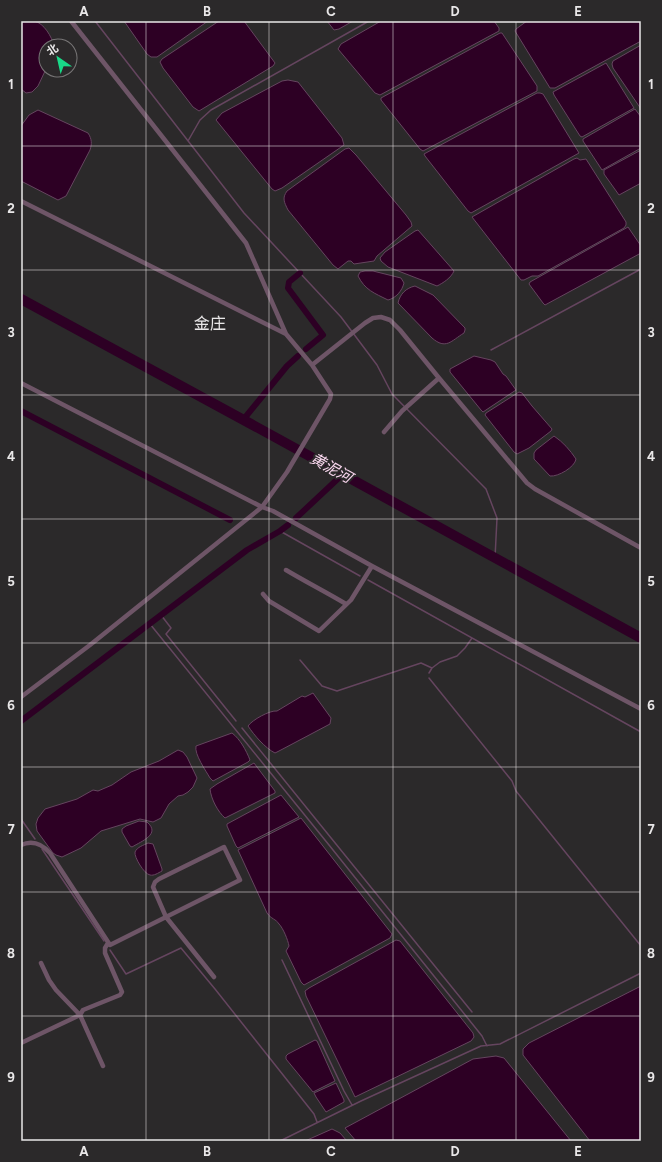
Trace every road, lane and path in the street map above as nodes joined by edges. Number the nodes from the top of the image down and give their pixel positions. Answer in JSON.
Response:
{"nodes":[{"id":1,"x":71,"y":21,"type":"edge"},
{"id":2,"x":21,"y":202,"type":"edge"},
{"id":3,"x":286,"y":334,"type":"junction"},
{"id":4,"x":312,"y":365,"type":"junction"},
{"id":5,"x":439,"y":378,"type":"junction"},
{"id":6,"x":21,"y":384,"type":"edge"},
{"id":7,"x":384,"y":432,"type":"dead end"},
{"id":8,"x":262,"y":507,"type":"junction"},
{"id":9,"x":641,"y":548,"type":"edge"},
{"id":10,"x":372,"y":566,"type":"junction"},
{"id":11,"x":286,"y":570,"type":"dead end"},
{"id":12,"x":263,"y":594,"type":"dead end"},
{"id":13,"x":346,"y":604,"type":"junction"},
{"id":14,"x":21,"y":697,"type":"edge"},
{"id":15,"x":641,"y":709,"type":"edge"},
{"id":16,"x":21,"y":845,"type":"edge"},
{"id":17,"x":166,"y":917,"type":"junction"},
{"id":18,"x":108,"y":943,"type":"junction"},
{"id":19,"x":41,"y":963,"type":"dead end"},
{"id":20,"x":214,"y":977,"type":"dead end"},
{"id":21,"x":80,"y":1015,"type":"junction"},
{"id":22,"x":21,"y":1043,"type":"edge"},
{"id":23,"x":103,"y":1066,"type":"dead end"}],
"edges":[{"from":1,"to":3,"type":"street"},
{"from":2,"to":3,"type":"street"},
{"from":3,"to":4,"type":"street"},
{"from":4,"to":5,"type":"street"},
{"from":4,"to":8,"type":"street"},
{"from":5,"to":7,"type":"street"},
{"from":5,"to":9,"type":"street"},
{"from":6,"to":8,"type":"street"},
{"from":8,"to":10,"type":"street"},
{"from":8,"to":14,"type":"street"},
{"from":10,"to":13,"type":"street"},
{"from":10,"to":15,"type":"street"},
{"from":11,"to":13,"type":"street"},
{"from":12,"to":13,"type":"street"},
{"from":16,"to":18,"type":"street"},
{"from":17,"to":17,"type":"street"},
{"from":17,"to":18,"type":"street"},
{"from":17,"to":20,"type":"street"},
{"from":18,"to":21,"type":"street"},
{"from":19,"to":21,"type":"street"},
{"from":21,"to":22,"type":"street"},
{"from":21,"to":23,"type":"street"}]}
